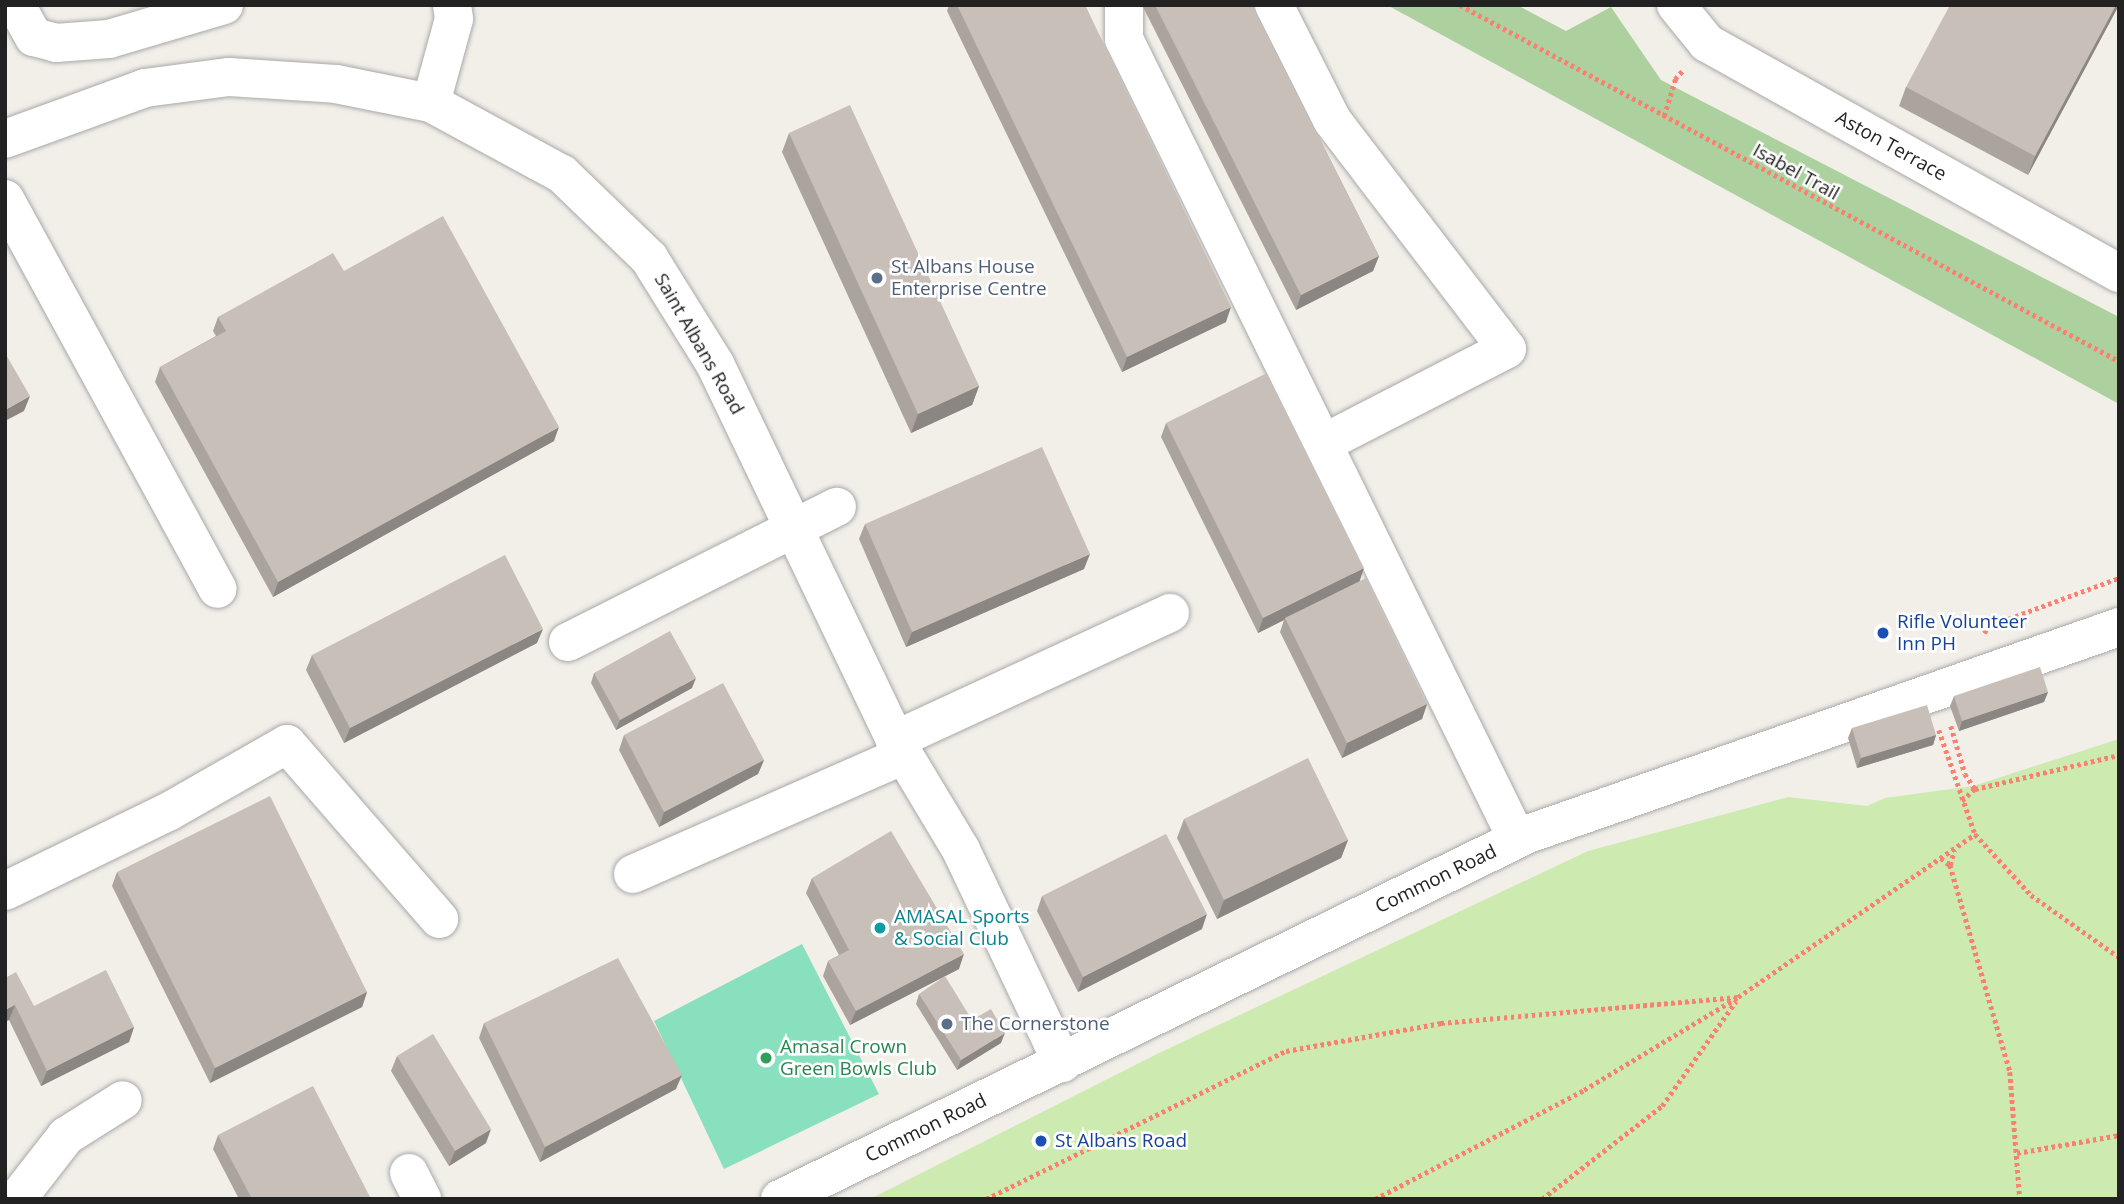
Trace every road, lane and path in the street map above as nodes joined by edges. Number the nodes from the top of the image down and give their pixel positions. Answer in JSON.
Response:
{"nodes":[{"id":1,"x":16,"y":5,"type":"edge"},
{"id":2,"x":224,"y":5,"type":"edge"},
{"id":3,"x":452,"y":5,"type":"edge"},
{"id":4,"x":1124,"y":5,"type":"edge"},
{"id":5,"x":1273,"y":5,"type":"edge"},
{"id":6,"x":1460,"y":5,"type":"edge"},
{"id":7,"x":1676,"y":5,"type":"edge"},
{"id":8,"x":1707,"y":43,"type":"junction"},
{"id":9,"x":431,"y":103,"type":"junction"},
{"id":10,"x":1664,"y":116,"type":"junction"},
{"id":11,"x":5,"y":139,"type":"edge"},
{"id":12,"x":5,"y":198,"type":"edge"},
{"id":13,"x":2119,"y":273,"type":"edge"},
{"id":14,"x":2119,"y":361,"type":"edge"},
{"id":15,"x":1324,"y":443,"type":"junction"},
{"id":16,"x":837,"y":507,"type":"dead end"},
{"id":17,"x":796,"y":526,"type":"junction"},
{"id":18,"x":218,"y":589,"type":"dead end"},
{"id":19,"x":1171,"y":612,"type":"dead end"},
{"id":20,"x":2119,"y":627,"type":"edge"},
{"id":21,"x":568,"y":642,"type":"dead end"},
{"id":22,"x":1934,"y":692,"type":"junction"},
{"id":23,"x":900,"y":747,"type":"junction"},
{"id":24,"x":2119,"y":755,"type":"edge"},
{"id":25,"x":1975,"y":789,"type":"junction"},
{"id":26,"x":1962,"y":801,"type":"junction"},
{"id":27,"x":1975,"y":834,"type":"junction"},
{"id":28,"x":1517,"y":839,"type":"junction"},
{"id":29,"x":1954,"y":850,"type":"junction"},
{"id":30,"x":1941,"y":858,"type":"junction"},
{"id":31,"x":1950,"y":865,"type":"junction"},
{"id":32,"x":633,"y":874,"type":"dead end"},
{"id":33,"x":5,"y":891,"type":"edge"},
{"id":34,"x":439,"y":919,"type":"dead end"},
{"id":35,"x":2119,"y":957,"type":"edge"},
{"id":36,"x":1738,"y":997,"type":"junction"},
{"id":37,"x":1062,"y":1063,"type":"junction"},
{"id":38,"x":123,"y":1100,"type":"dead end"},
{"id":39,"x":2119,"y":1135,"type":"edge"},
{"id":40,"x":2017,"y":1153,"type":"junction"},
{"id":41,"x":17,"y":1199,"type":"edge"},
{"id":42,"x":780,"y":1199,"type":"edge"},
{"id":43,"x":986,"y":1199,"type":"edge"},
{"id":44,"x":1375,"y":1199,"type":"edge"},
{"id":45,"x":1542,"y":1199,"type":"edge"},
{"id":46,"x":2020,"y":1199,"type":"edge"}],
"edges":[{"from":1,"to":2,"type":"street"},
{"from":3,"to":9,"type":"street"},
{"from":4,"to":15,"type":"street"},
{"from":5,"to":15,"type":"street"},
{"from":6,"to":10,"type":"path","name":"Isabel Trail"},
{"from":7,"to":8,"type":"street","name":"Aston Terrace"},
{"from":8,"to":10,"type":"path"},
{"from":8,"to":13,"type":"street","name":"Aston Terrace"},
{"from":9,"to":11,"type":"street","name":"Saint Albans Road"},
{"from":9,"to":17,"type":"street","name":"Saint Albans Road"},
{"from":10,"to":14,"type":"path","name":"Isabel Trail"},
{"from":12,"to":18,"type":"street"},
{"from":15,"to":28,"type":"street"},
{"from":16,"to":17,"type":"street"},
{"from":17,"to":21,"type":"street"},
{"from":17,"to":23,"type":"street","name":"Saint Albans Road"},
{"from":19,"to":23,"type":"street"},
{"from":20,"to":22,"type":"street","name":"Common Road"},
{"from":22,"to":25,"type":"path"},
{"from":22,"to":26,"type":"path"},
{"from":22,"to":28,"type":"street","name":"Common Road"},
{"from":23,"to":32,"type":"street"},
{"from":23,"to":37,"type":"street","name":"Saint Albans Road"},
{"from":24,"to":25,"type":"path"},
{"from":25,"to":26,"type":"path"},
{"from":26,"to":27,"type":"path"},
{"from":27,"to":29,"type":"path"},
{"from":27,"to":35,"type":"path"},
{"from":28,"to":37,"type":"street","name":"Common Road"},
{"from":29,"to":30,"type":"path"},
{"from":29,"to":31,"type":"path"},
{"from":30,"to":31,"type":"path"},
{"from":30,"to":36,"type":"path"},
{"from":31,"to":40,"type":"path"},
{"from":33,"to":34,"type":"street"},
{"from":36,"to":43,"type":"path"},
{"from":36,"to":44,"type":"path"},
{"from":36,"to":45,"type":"path"},
{"from":37,"to":42,"type":"street","name":"Common Road"},
{"from":38,"to":41,"type":"street"},
{"from":39,"to":40,"type":"path"},
{"from":40,"to":46,"type":"path"}]}
